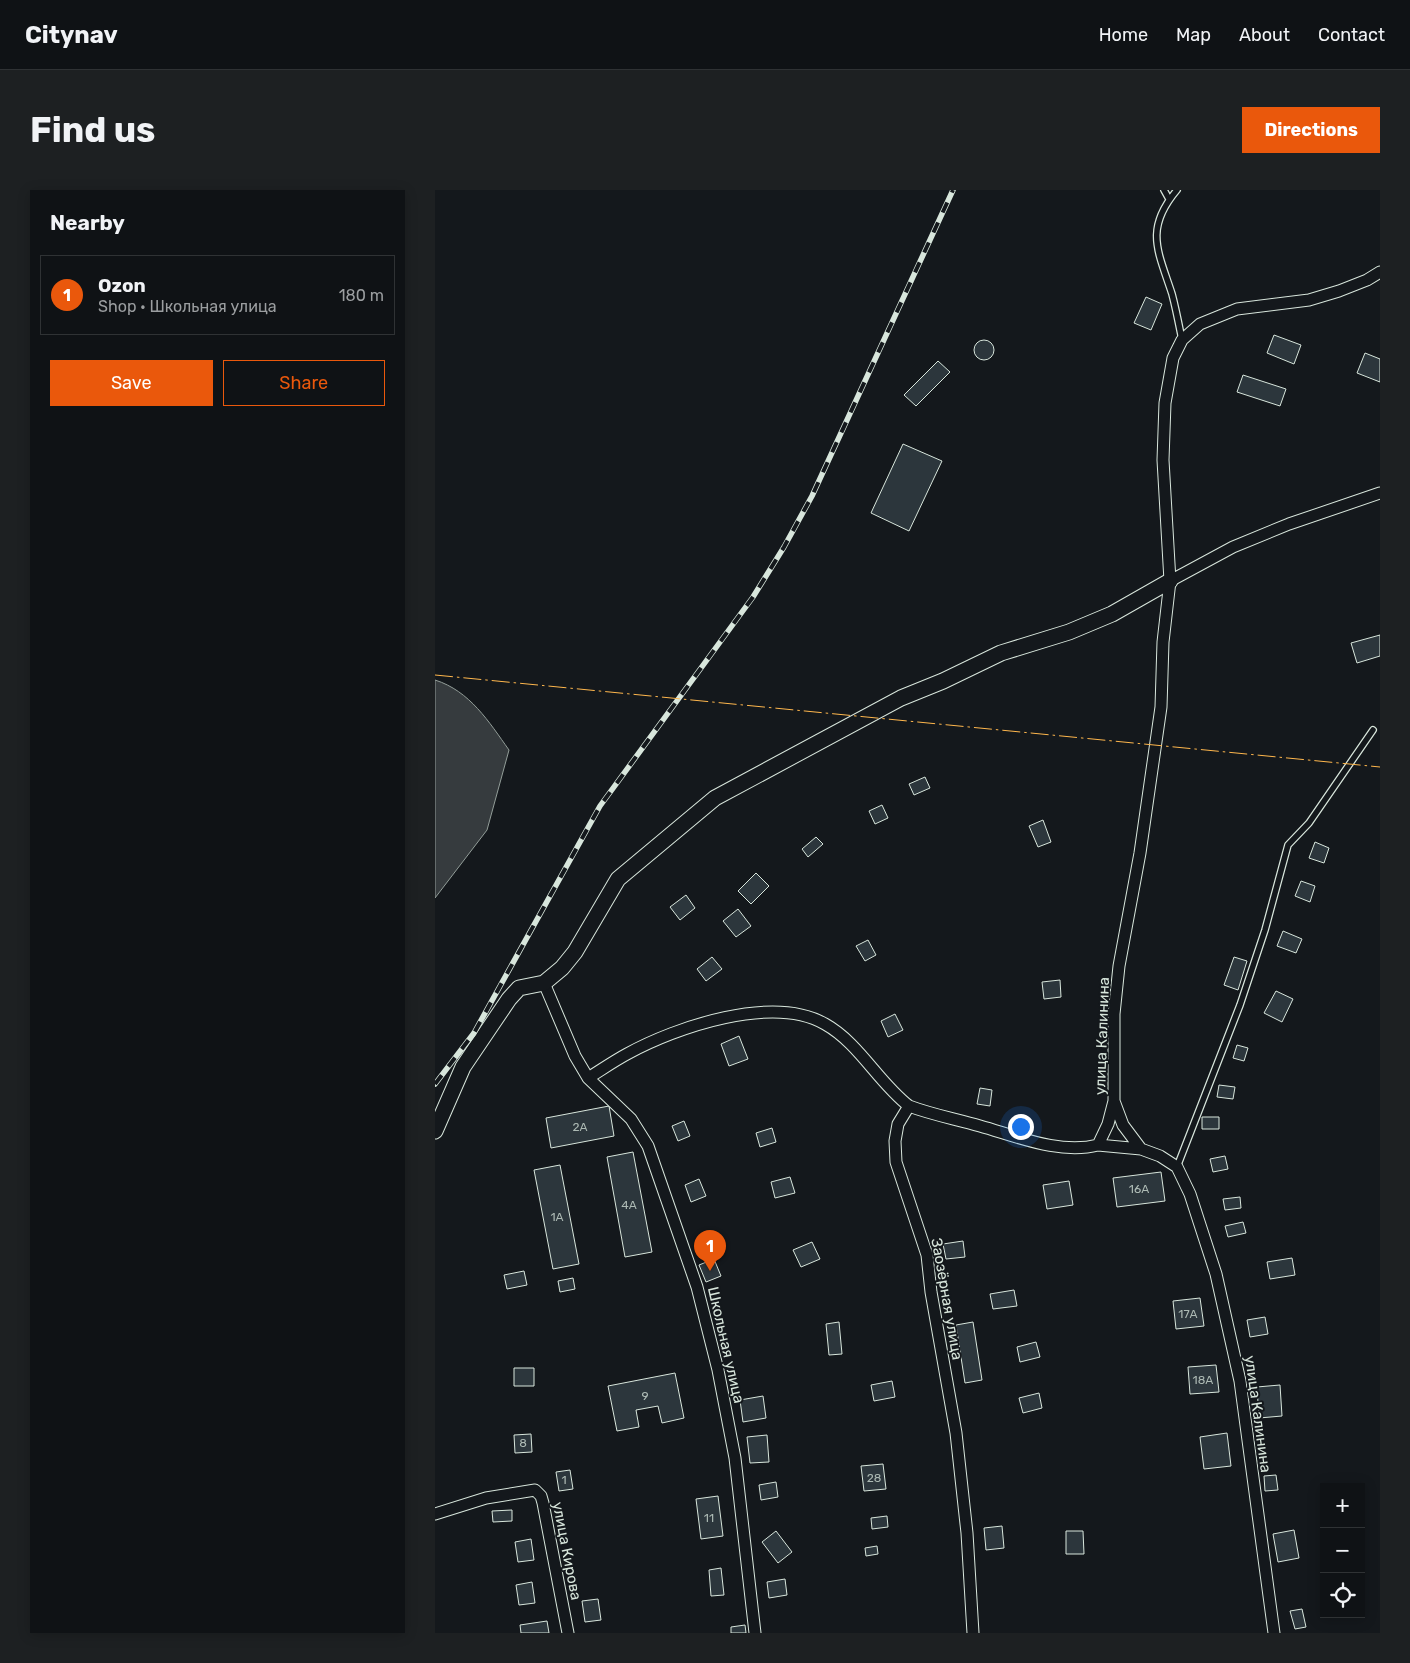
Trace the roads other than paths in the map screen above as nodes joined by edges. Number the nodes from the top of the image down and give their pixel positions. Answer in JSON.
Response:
{"nodes":[{"id":1,"x":1164,"y":190,"type":"edge"},
{"id":2,"x":1177,"y":190,"type":"edge"},
{"id":3,"x":1169,"y":200,"type":"junction"},
{"id":4,"x":1380,"y":272,"type":"edge"},
{"id":5,"x":1182,"y":340,"type":"junction"},
{"id":6,"x":1380,"y":494,"type":"edge"},
{"id":7,"x":1170,"y":581,"type":"junction"},
{"id":8,"x":1373,"y":730,"type":"dead end"},
{"id":9,"x":544,"y":983,"type":"junction"},
{"id":10,"x":588,"y":1078,"type":"junction"},
{"id":11,"x":1114,"y":1101,"type":"junction"},
{"id":12,"x":909,"y":1106,"type":"junction"},
{"id":13,"x":435,"y":1130,"type":"edge"},
{"id":14,"x":1098,"y":1145,"type":"junction"},
{"id":15,"x":1141,"y":1149,"type":"junction"},
{"id":16,"x":1177,"y":1167,"type":"junction"},
{"id":17,"x":435,"y":1514,"type":"edge"},
{"id":18,"x":567,"y":1633,"type":"edge"},
{"id":19,"x":755,"y":1633,"type":"edge"},
{"id":20,"x":973,"y":1633,"type":"edge"},
{"id":21,"x":1274,"y":1633,"type":"edge"}],
"edges":[{"from":1,"to":3,"type":"lane"},
{"from":2,"to":3,"type":"lane"},
{"from":3,"to":5,"type":"lane"},
{"from":4,"to":5,"type":"street"},
{"from":5,"to":7,"type":"street","name":"улица Калинина"},
{"from":6,"to":7,"type":"street"},
{"from":7,"to":9,"type":"street"},
{"from":7,"to":11,"type":"street","name":"улица Калинина"},
{"from":8,"to":16,"type":"lane"},
{"from":9,"to":10,"type":"street","name":"Школьная улица"},
{"from":9,"to":13,"type":"street"},
{"from":10,"to":12,"type":"street"},
{"from":10,"to":19,"type":"street","name":"Школьная улица"},
{"from":11,"to":14,"type":"street"},
{"from":11,"to":15,"type":"street","name":"улица Калинина"},
{"from":12,"to":14,"type":"street"},
{"from":12,"to":20,"type":"street","name":"Заозёрная улица"},
{"from":14,"to":15,"type":"street"},
{"from":15,"to":16,"type":"street"},
{"from":16,"to":21,"type":"street","name":"улица Калинина"},
{"from":17,"to":18,"type":"street","name":"улица Кирова"}]}
